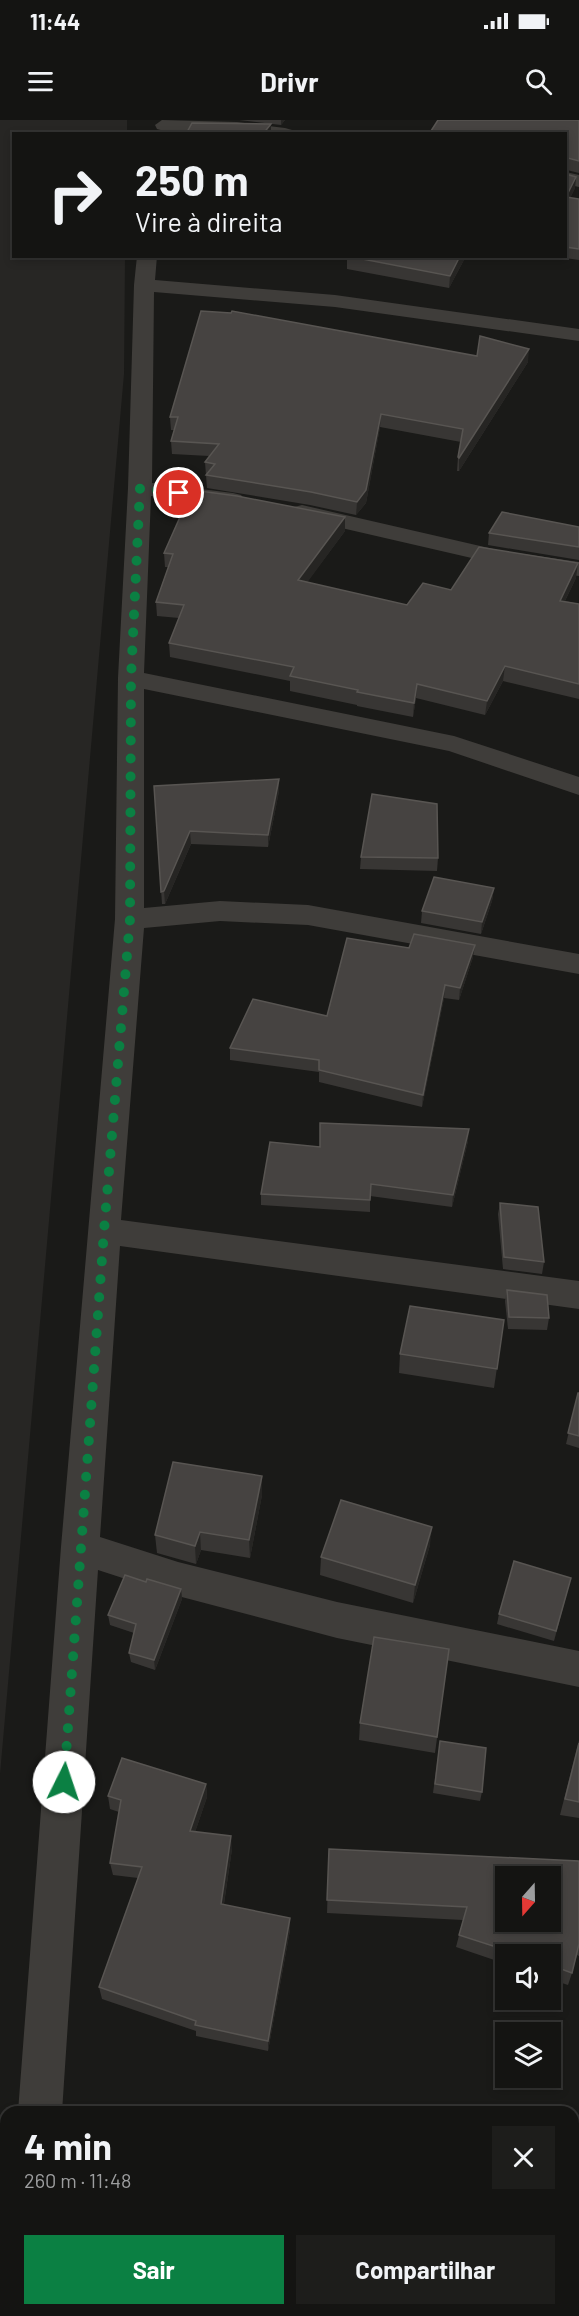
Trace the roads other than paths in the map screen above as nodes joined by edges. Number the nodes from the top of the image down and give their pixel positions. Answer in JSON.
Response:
{"nodes":[{"id":1,"x":163,"y":126,"type":"edge"},
{"id":2,"x":269,"y":132,"type":"edge"},
{"id":3,"x":146,"y":271,"type":"edge"},
{"id":4,"x":579,"y":335,"type":"edge"},
{"id":5,"x":140,"y":488,"type":"junction"},
{"id":6,"x":579,"y":569,"type":"edge"},
{"id":7,"x":131,"y":678,"type":"junction"},
{"id":8,"x":579,"y":786,"type":"edge"},
{"id":9,"x":130,"y":919,"type":"junction"},
{"id":10,"x":579,"y":964,"type":"edge"},
{"id":11,"x":104,"y":1231,"type":"junction"},
{"id":12,"x":579,"y":1295,"type":"edge"},
{"id":13,"x":81,"y":1547,"type":"junction"},
{"id":14,"x":579,"y":1669,"type":"edge"},
{"id":15,"x":40,"y":2106,"type":"edge"}],
"edges":[{"from":1,"to":2,"type":"street"},
{"from":3,"to":4,"type":"street"},
{"from":3,"to":5,"type":"street"},
{"from":5,"to":6,"type":"street"},
{"from":5,"to":7,"type":"street"},
{"from":7,"to":8,"type":"street"},
{"from":7,"to":9,"type":"street"},
{"from":9,"to":10,"type":"street"},
{"from":9,"to":11,"type":"street"},
{"from":11,"to":12,"type":"street"},
{"from":11,"to":13,"type":"street"},
{"from":13,"to":14,"type":"street"},
{"from":13,"to":15,"type":"street"}]}
